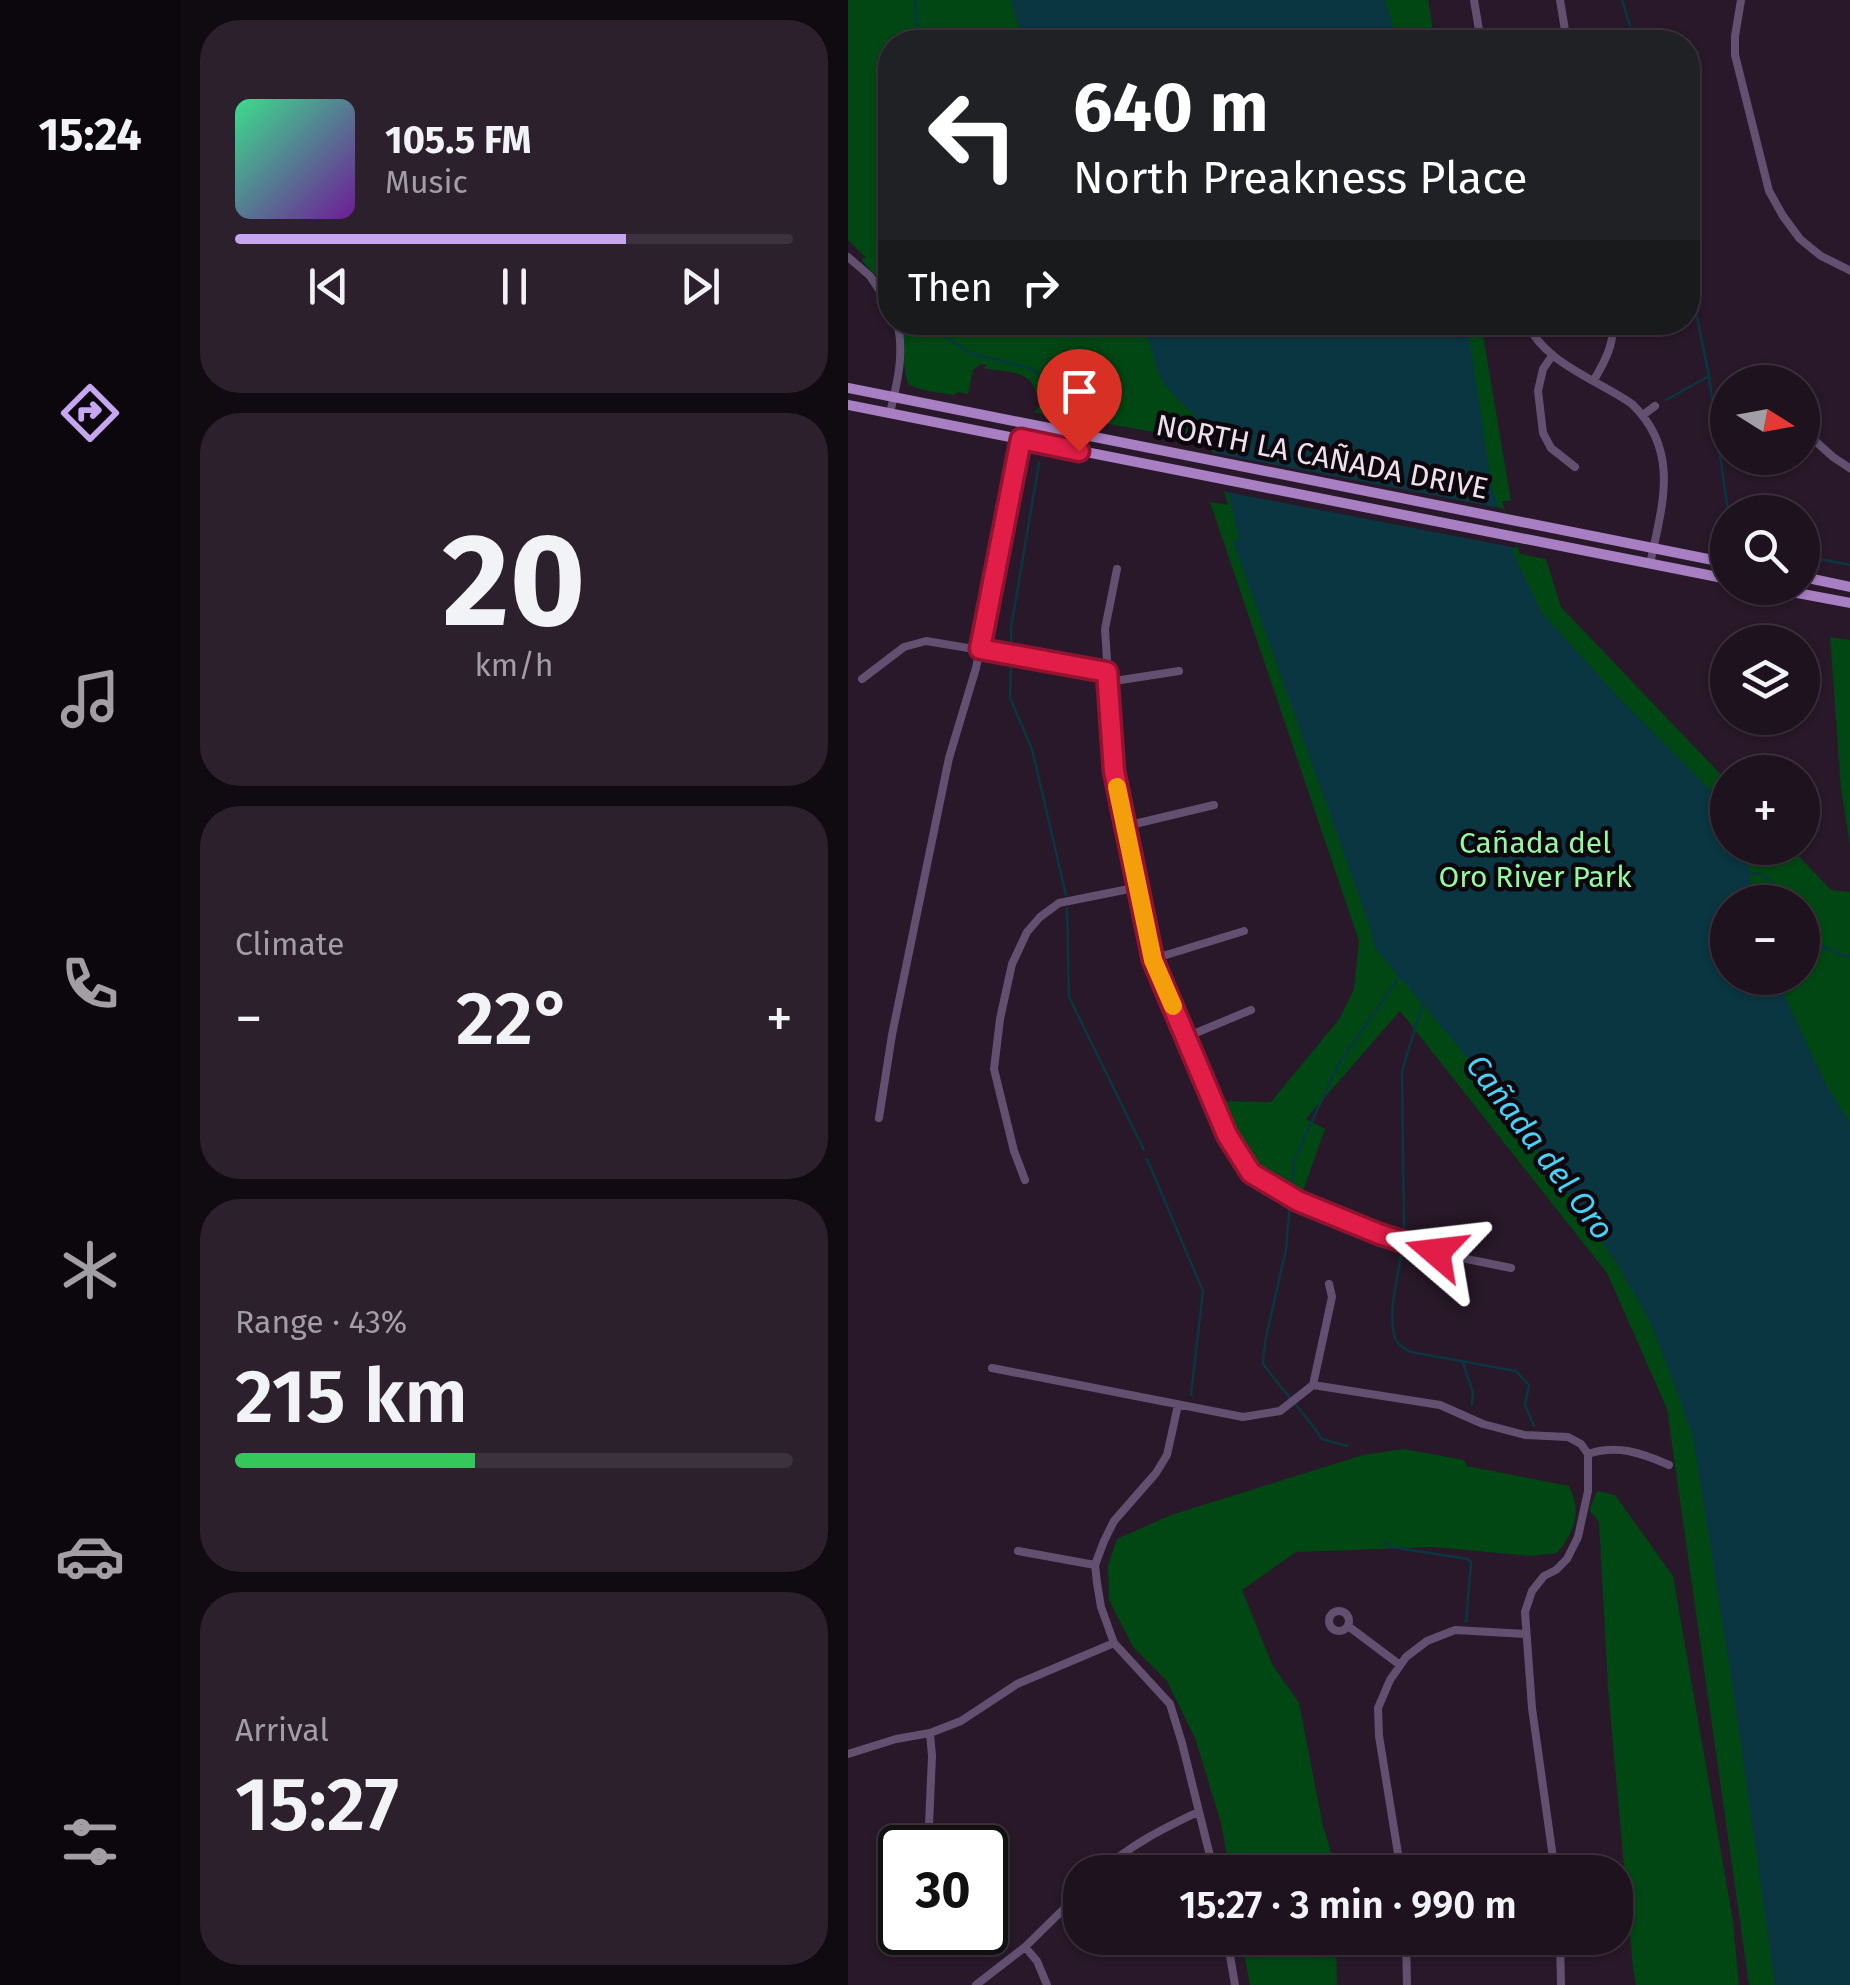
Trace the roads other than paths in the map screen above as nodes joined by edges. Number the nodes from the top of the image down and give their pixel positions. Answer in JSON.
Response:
{"nodes":[{"id":1,"x":1474,"y":0,"type":"edge"},
{"id":2,"x":1560,"y":0,"type":"edge"},
{"id":3,"x":1741,"y":0,"type":"edge"},
{"id":4,"x":1479,"y":30,"type":"edge"},
{"id":5,"x":1565,"y":30,"type":"edge"},
{"id":6,"x":848,"y":257,"type":"edge"},
{"id":7,"x":1850,"y":272,"type":"edge"},
{"id":8,"x":878,"y":288,"type":"edge"},
{"id":9,"x":898,"y":335,"type":"edge"},
{"id":10,"x":1534,"y":335,"type":"edge"},
{"id":11,"x":1613,"y":335,"type":"edge"},
{"id":12,"x":1552,"y":356,"type":"junction"},
{"id":13,"x":1594,"y":380,"type":"junction"},
{"id":14,"x":848,"y":388,"type":"edge"},
{"id":15,"x":894,"y":397,"type":"junction"},
{"id":16,"x":848,"y":405,"type":"edge"},
{"id":17,"x":1655,"y":406,"type":"dead end"},
{"id":18,"x":890,"y":414,"type":"junction"},
{"id":19,"x":1642,"y":415,"type":"junction"},
{"id":20,"x":1024,"y":423,"type":"junction"},
{"id":21,"x":1021,"y":439,"type":"junction"},
{"id":22,"x":1820,"y":446,"type":"edge"},
{"id":23,"x":1575,"y":466,"type":"dead end"},
{"id":24,"x":1850,"y":469,"type":"edge"},
{"id":25,"x":1653,"y":548,"type":"junction"},
{"id":26,"x":1710,"y":559,"type":"edge"},
{"id":27,"x":1650,"y":564,"type":"junction"},
{"id":28,"x":1117,"y":569,"type":"dead end"},
{"id":29,"x":1710,"y":576,"type":"edge"},
{"id":30,"x":1820,"y":580,"type":"edge"},
{"id":31,"x":1850,"y":586,"type":"edge"},
{"id":32,"x":1820,"y":597,"type":"edge"},
{"id":33,"x":1850,"y":603,"type":"edge"},
{"id":34,"x":980,"y":649,"type":"junction"},
{"id":35,"x":1180,"y":671,"type":"dead end"},
{"id":36,"x":1107,"y":676,"type":"junction"},
{"id":37,"x":862,"y":679,"type":"dead end"},
{"id":38,"x":1214,"y":805,"type":"dead end"},
{"id":39,"x":1126,"y":826,"type":"junction"},
{"id":40,"x":1139,"y":888,"type":"junction"},
{"id":41,"x":1244,"y":931,"type":"dead end"},
{"id":42,"x":1153,"y":960,"type":"junction"},
{"id":43,"x":1251,"y":1010,"type":"dead end"},
{"id":44,"x":1186,"y":1037,"type":"junction"},
{"id":45,"x":879,"y":1118,"type":"dead end"},
{"id":46,"x":1025,"y":1180,"type":"dead end"},
{"id":47,"x":1510,"y":1268,"type":"dead end"},
{"id":48,"x":1329,"y":1284,"type":"dead end"},
{"id":49,"x":992,"y":1368,"type":"dead end"},
{"id":50,"x":1313,"y":1384,"type":"junction"},
{"id":51,"x":1178,"y":1405,"type":"junction"},
{"id":52,"x":1588,"y":1454,"type":"junction"},
{"id":53,"x":1669,"y":1464,"type":"dead end"},
{"id":54,"x":1018,"y":1551,"type":"dead end"},
{"id":55,"x":1095,"y":1564,"type":"junction"},
{"id":56,"x":1348,"y":1626,"type":"dead end"},
{"id":57,"x":1526,"y":1634,"type":"junction"},
{"id":58,"x":1114,"y":1643,"type":"junction"},
{"id":59,"x":1400,"y":1665,"type":"junction"},
{"id":60,"x":930,"y":1732,"type":"junction"},
{"id":61,"x":848,"y":1754,"type":"edge"},
{"id":62,"x":1198,"y":1812,"type":"junction"},
{"id":63,"x":929,"y":1825,"type":"edge"},
{"id":64,"x":1121,"y":1855,"type":"edge"},
{"id":65,"x":1211,"y":1855,"type":"edge"},
{"id":66,"x":1398,"y":1855,"type":"edge"},
{"id":67,"x":1553,"y":1855,"type":"edge"},
{"id":68,"x":1063,"y":1910,"type":"edge"},
{"id":69,"x":1025,"y":1947,"type":"junction"},
{"id":70,"x":1230,"y":1955,"type":"edge"},
{"id":71,"x":1406,"y":1955,"type":"edge"},
{"id":72,"x":1560,"y":1955,"type":"edge"},
{"id":73,"x":976,"y":1985,"type":"edge"},
{"id":74,"x":1046,"y":1985,"type":"edge"},
{"id":75,"x":1235,"y":1985,"type":"edge"},
{"id":76,"x":1407,"y":1985,"type":"edge"},
{"id":77,"x":1561,"y":1985,"type":"edge"}],
"edges":[{"from":1,"to":4,"type":"street"},
{"from":2,"to":5,"type":"street"},
{"from":3,"to":7,"type":"street"},
{"from":6,"to":8,"type":"street"},
{"from":9,"to":15,"type":"street"},
{"from":10,"to":12,"type":"street"},
{"from":11,"to":13,"type":"street"},
{"from":12,"to":13,"type":"street"},
{"from":12,"to":23,"type":"street"},
{"from":13,"to":19,"type":"street"},
{"from":14,"to":15,"type":"main road","name":"NORTH LA CAÑADA DRIVE"},
{"from":15,"to":18,"type":"street"},
{"from":15,"to":20,"type":"main road","name":"NORTH LA CAÑADA DRIVE"},
{"from":16,"to":18,"type":"main road","name":"NORTH LA CAÑADA DRIVE"},
{"from":17,"to":19,"type":"street"},
{"from":18,"to":21,"type":"main road","name":"NORTH LA CAÑADA DRIVE"},
{"from":19,"to":25,"type":"street"},
{"from":20,"to":21,"type":"street"},
{"from":20,"to":25,"type":"main road","name":"NORTH LA CAÑADA DRIVE"},
{"from":21,"to":27,"type":"main road","name":"NORTH LA CAÑADA DRIVE"},
{"from":21,"to":34,"type":"street"},
{"from":22,"to":24,"type":"street"},
{"from":25,"to":26,"type":"main road","name":"NORTH LA CAÑADA DRIVE"},
{"from":25,"to":27,"type":"street"},
{"from":27,"to":29,"type":"main road","name":"NORTH LA CAÑADA DRIVE"},
{"from":28,"to":36,"type":"street"},
{"from":30,"to":31,"type":"main road"},
{"from":32,"to":33,"type":"main road"},
{"from":34,"to":36,"type":"street"},
{"from":34,"to":37,"type":"street"},
{"from":34,"to":45,"type":"street"},
{"from":35,"to":36,"type":"street"},
{"from":36,"to":39,"type":"street"},
{"from":38,"to":39,"type":"street"},
{"from":39,"to":40,"type":"street"},
{"from":40,"to":42,"type":"street"},
{"from":40,"to":46,"type":"street"},
{"from":41,"to":42,"type":"street"},
{"from":42,"to":44,"type":"street"},
{"from":43,"to":44,"type":"street"},
{"from":44,"to":47,"type":"street"},
{"from":48,"to":50,"type":"street"},
{"from":49,"to":51,"type":"street"},
{"from":50,"to":51,"type":"street"},
{"from":50,"to":52,"type":"street"},
{"from":51,"to":55,"type":"street"},
{"from":52,"to":53,"type":"street"},
{"from":52,"to":57,"type":"street"},
{"from":54,"to":55,"type":"street"},
{"from":55,"to":58,"type":"street"},
{"from":56,"to":59,"type":"street"},
{"from":57,"to":59,"type":"street"},
{"from":57,"to":67,"type":"street"},
{"from":58,"to":60,"type":"street"},
{"from":58,"to":62,"type":"street"},
{"from":59,"to":66,"type":"street"},
{"from":60,"to":61,"type":"street"},
{"from":60,"to":63,"type":"street"},
{"from":62,"to":64,"type":"street"},
{"from":62,"to":65,"type":"street"},
{"from":68,"to":69,"type":"street"},
{"from":69,"to":73,"type":"street"},
{"from":69,"to":74,"type":"street"},
{"from":70,"to":75,"type":"street"},
{"from":71,"to":76,"type":"street"},
{"from":72,"to":77,"type":"street"}]}
